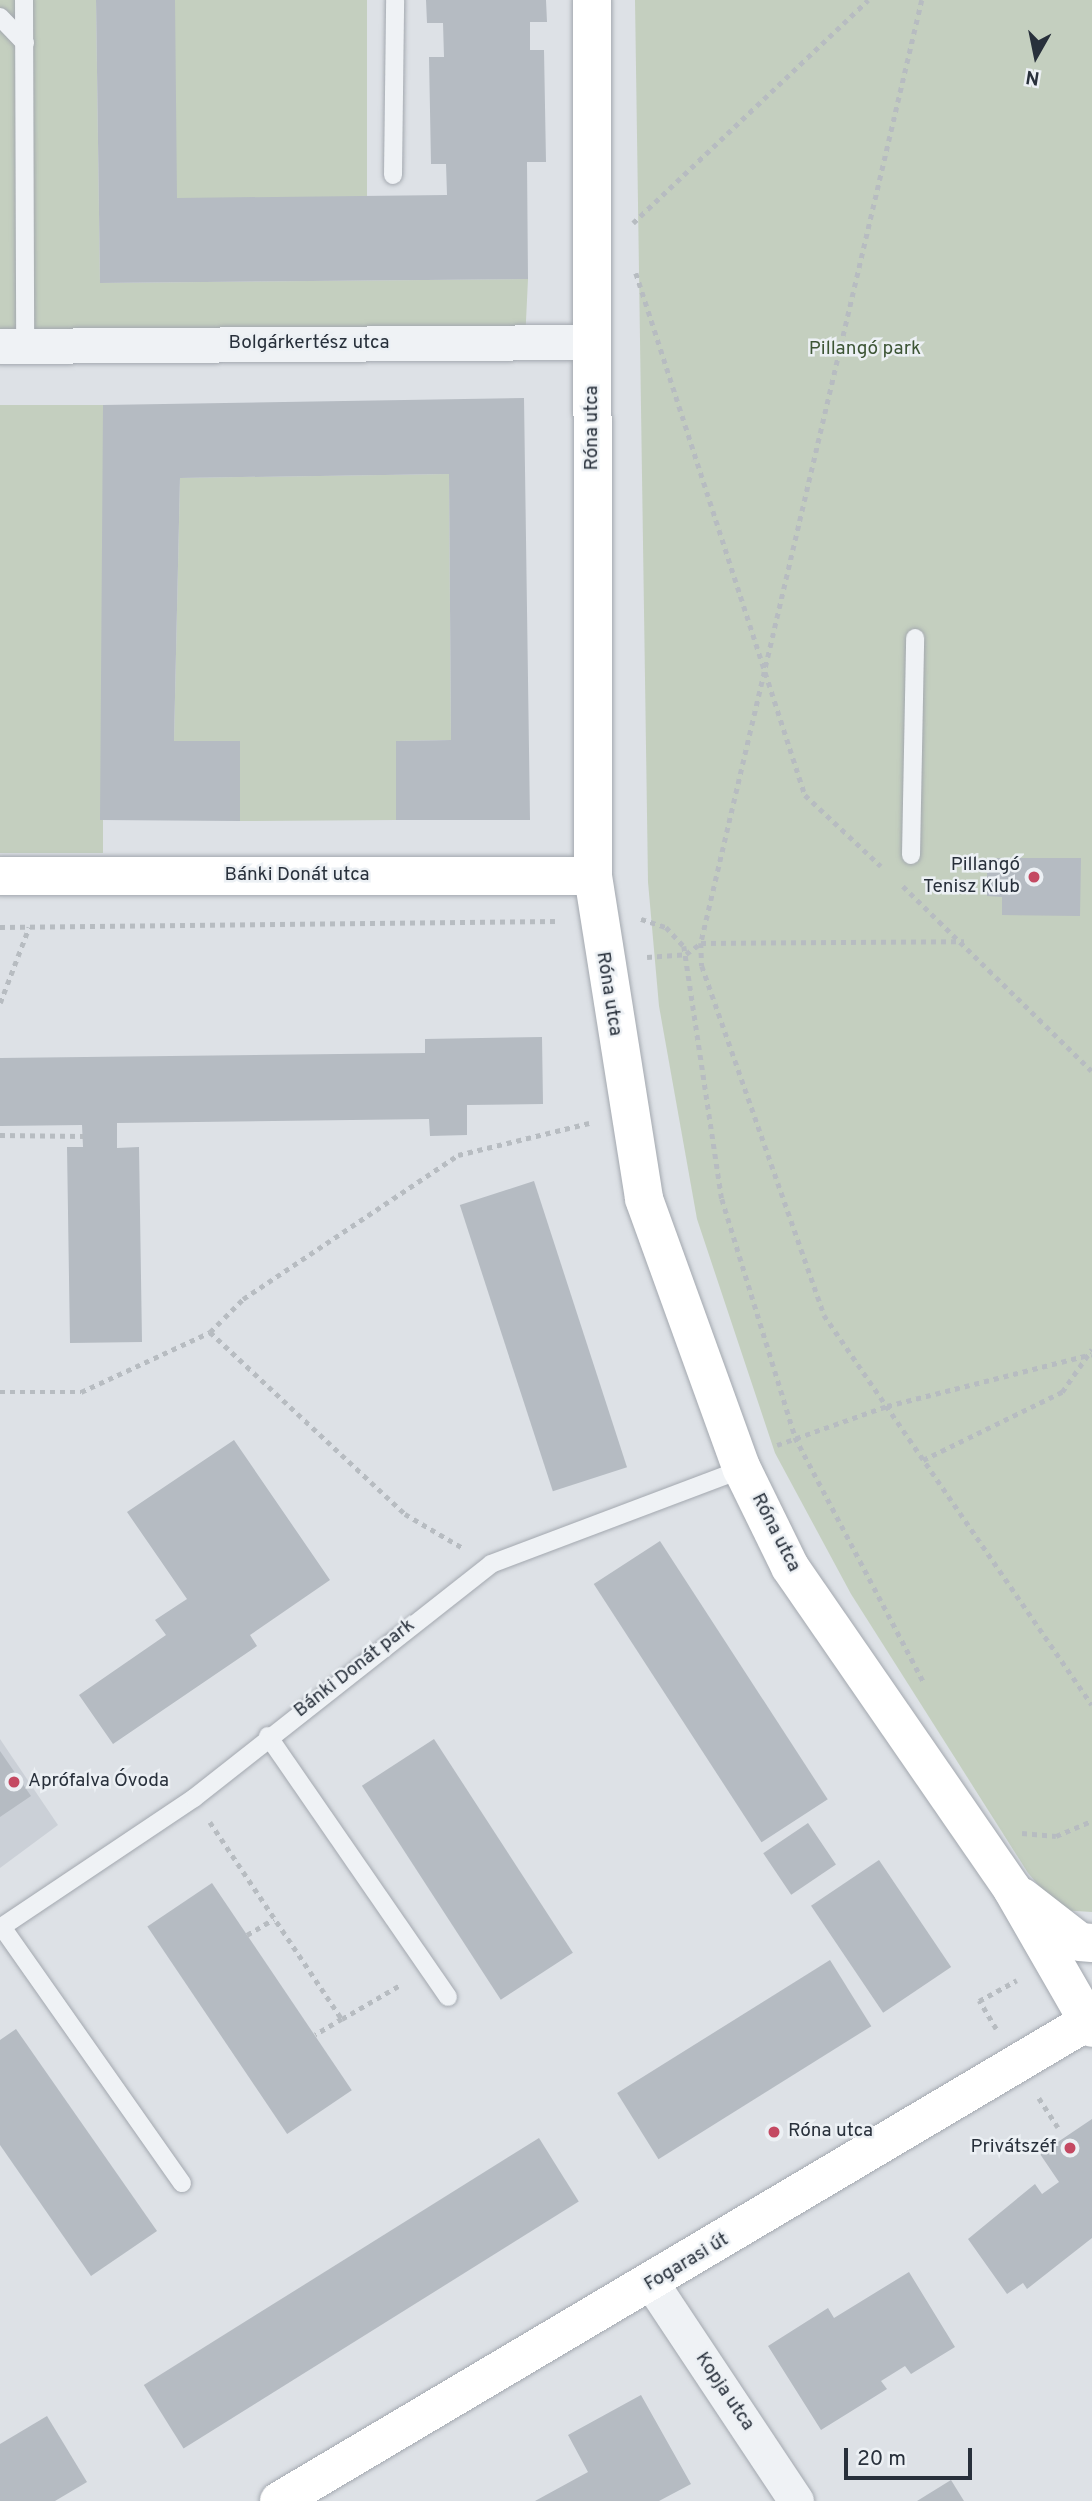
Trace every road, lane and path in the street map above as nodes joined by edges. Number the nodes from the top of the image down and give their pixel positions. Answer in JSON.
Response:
{"nodes":[{"id":1,"x":24,"y":0,"type":"edge"},
{"id":2,"x":395,"y":0,"type":"edge"},
{"id":3,"x":592,"y":0,"type":"edge"},
{"id":4,"x":868,"y":0,"type":"edge"},
{"id":5,"x":922,"y":0,"type":"edge"},
{"id":6,"x":0,"y":17,"type":"edge"},
{"id":7,"x":25,"y":43,"type":"junction"},
{"id":8,"x":393,"y":175,"type":"dead end"},
{"id":9,"x":593,"y":252,"type":"junction"},
{"id":10,"x":632,"y":258,"type":"dead end"},
{"id":11,"x":593,"y":342,"type":"junction"},
{"id":12,"x":13,"y":346,"type":"edge"},
{"id":13,"x":915,"y":638,"type":"dead end"},
{"id":14,"x":764,"y":683,"type":"junction"},
{"id":15,"x":911,"y":855,"type":"dead end"},
{"id":16,"x":888,"y":873,"type":"dead end"},
{"id":17,"x":0,"y":876,"type":"edge"},
{"id":18,"x":593,"y":876,"type":"junction"},
{"id":19,"x":898,"y":881,"type":"dead end"},
{"id":20,"x":597,"y":920,"type":"junction"},
{"id":21,"x":0,"y":927,"type":"edge"},
{"id":22,"x":29,"y":927,"type":"junction"},
{"id":23,"x":965,"y":941,"type":"junction"},
{"id":24,"x":701,"y":943,"type":"junction"},
{"id":25,"x":686,"y":954,"type":"junction"},
{"id":26,"x":602,"y":961,"type":"junction"},
{"id":27,"x":0,"y":1003,"type":"edge"},
{"id":28,"x":1092,"y":1071,"type":"edge"},
{"id":29,"x":628,"y":1114,"type":"junction"},
{"id":30,"x":0,"y":1135,"type":"edge"},
{"id":31,"x":83,"y":1136,"type":"dead end"},
{"id":32,"x":210,"y":1332,"type":"junction"},
{"id":33,"x":1092,"y":1349,"type":"edge"},
{"id":34,"x":1089,"y":1355,"type":"edge"},
{"id":35,"x":0,"y":1392,"type":"edge"},
{"id":36,"x":887,"y":1406,"type":"junction"},
{"id":37,"x":795,"y":1437,"type":"junction"},
{"id":38,"x":923,"y":1460,"type":"junction"},
{"id":39,"x":740,"y":1463,"type":"junction"},
{"id":40,"x":491,"y":1564,"type":"junction"},
{"id":41,"x":928,"y":1691,"type":"dead end"},
{"id":42,"x":1092,"y":1705,"type":"edge"},
{"id":43,"x":268,"y":1736,"type":"junction"},
{"id":44,"x":194,"y":1798,"type":"junction"},
{"id":45,"x":1092,"y":1821,"type":"edge"},
{"id":46,"x":1016,"y":1833,"type":"dead end"},
{"id":47,"x":1012,"y":1889,"type":"junction"},
{"id":48,"x":274,"y":1919,"type":"junction"},
{"id":49,"x":1,"y":1927,"type":"edge"},
{"id":50,"x":247,"y":1935,"type":"dead end"},
{"id":51,"x":1092,"y":1943,"type":"edge"},
{"id":52,"x":428,"y":1969,"type":"junction"},
{"id":53,"x":448,"y":1997,"type":"dead end"},
{"id":54,"x":342,"y":2019,"type":"junction"},
{"id":55,"x":1091,"y":2023,"type":"edge"},
{"id":56,"x":315,"y":2035,"type":"dead end"},
{"id":57,"x":182,"y":2183,"type":"dead end"},
{"id":58,"x":652,"y":2284,"type":"junction"},
{"id":59,"x":279,"y":2501,"type":"edge"},
{"id":60,"x":796,"y":2501,"type":"edge"}],
"edges":[{"from":1,"to":7,"type":"lane","name":"Bolgárkertész utca"},
{"from":2,"to":8,"type":"lane"},
{"from":3,"to":9,"type":"street","name":"Róna utca"},
{"from":4,"to":9,"type":"path"},
{"from":5,"to":14,"type":"path"},
{"from":6,"to":7,"type":"lane"},
{"from":7,"to":12,"type":"lane","name":"Bolgárkertész utca"},
{"from":9,"to":11,"type":"street","name":"Róna utca"},
{"from":10,"to":14,"type":"path"},
{"from":11,"to":12,"type":"street","name":"Bolgárkertész utca"},
{"from":11,"to":18,"type":"street","name":"Róna utca"},
{"from":13,"to":15,"type":"lane"},
{"from":14,"to":16,"type":"path"},
{"from":14,"to":24,"type":"path"},
{"from":17,"to":18,"type":"street","name":"Bánki Donát utca"},
{"from":18,"to":20,"type":"street","name":"Róna utca"},
{"from":19,"to":23,"type":"path"},
{"from":20,"to":22,"type":"path"},
{"from":20,"to":25,"type":"path"},
{"from":20,"to":26,"type":"street","name":"Róna utca"},
{"from":21,"to":22,"type":"path"},
{"from":22,"to":27,"type":"path"},
{"from":23,"to":24,"type":"path"},
{"from":23,"to":28,"type":"path"},
{"from":24,"to":25,"type":"path"},
{"from":24,"to":36,"type":"path"},
{"from":25,"to":26,"type":"path"},
{"from":25,"to":37,"type":"path"},
{"from":26,"to":29,"type":"street","name":"Róna utca"},
{"from":29,"to":32,"type":"path"},
{"from":29,"to":39,"type":"street","name":"Róna utca"},
{"from":30,"to":31,"type":"path"},
{"from":32,"to":35,"type":"path"},
{"from":32,"to":40,"type":"path"},
{"from":33,"to":34,"type":"path"},
{"from":34,"to":36,"type":"path"},
{"from":34,"to":38,"type":"path"},
{"from":36,"to":37,"type":"path"},
{"from":36,"to":38,"type":"path"},
{"from":37,"to":39,"type":"path"},
{"from":37,"to":41,"type":"path"},
{"from":38,"to":42,"type":"path"},
{"from":39,"to":40,"type":"lane","name":"Bánki Donát park"},
{"from":39,"to":47,"type":"street","name":"Róna utca"},
{"from":40,"to":43,"type":"lane","name":"Bánki Donát park"},
{"from":43,"to":44,"type":"lane","name":"Bánki Donát park"},
{"from":43,"to":52,"type":"lane"},
{"from":44,"to":48,"type":"path"},
{"from":44,"to":49,"type":"lane","name":"Bánki Donát park"},
{"from":45,"to":46,"type":"path"},
{"from":47,"to":51,"type":"street","name":"Róna utca"},
{"from":47,"to":55,"type":"street","name":"Róna utca"},
{"from":48,"to":50,"type":"path"},
{"from":48,"to":54,"type":"path"},
{"from":49,"to":57,"type":"lane"},
{"from":52,"to":53,"type":"lane"},
{"from":52,"to":54,"type":"path"},
{"from":54,"to":56,"type":"path"},
{"from":55,"to":58,"type":"street","name":"Fogarasi út"},
{"from":58,"to":59,"type":"street","name":"Fogarasi út"},
{"from":58,"to":60,"type":"street","name":"Kopja utca"}]}
